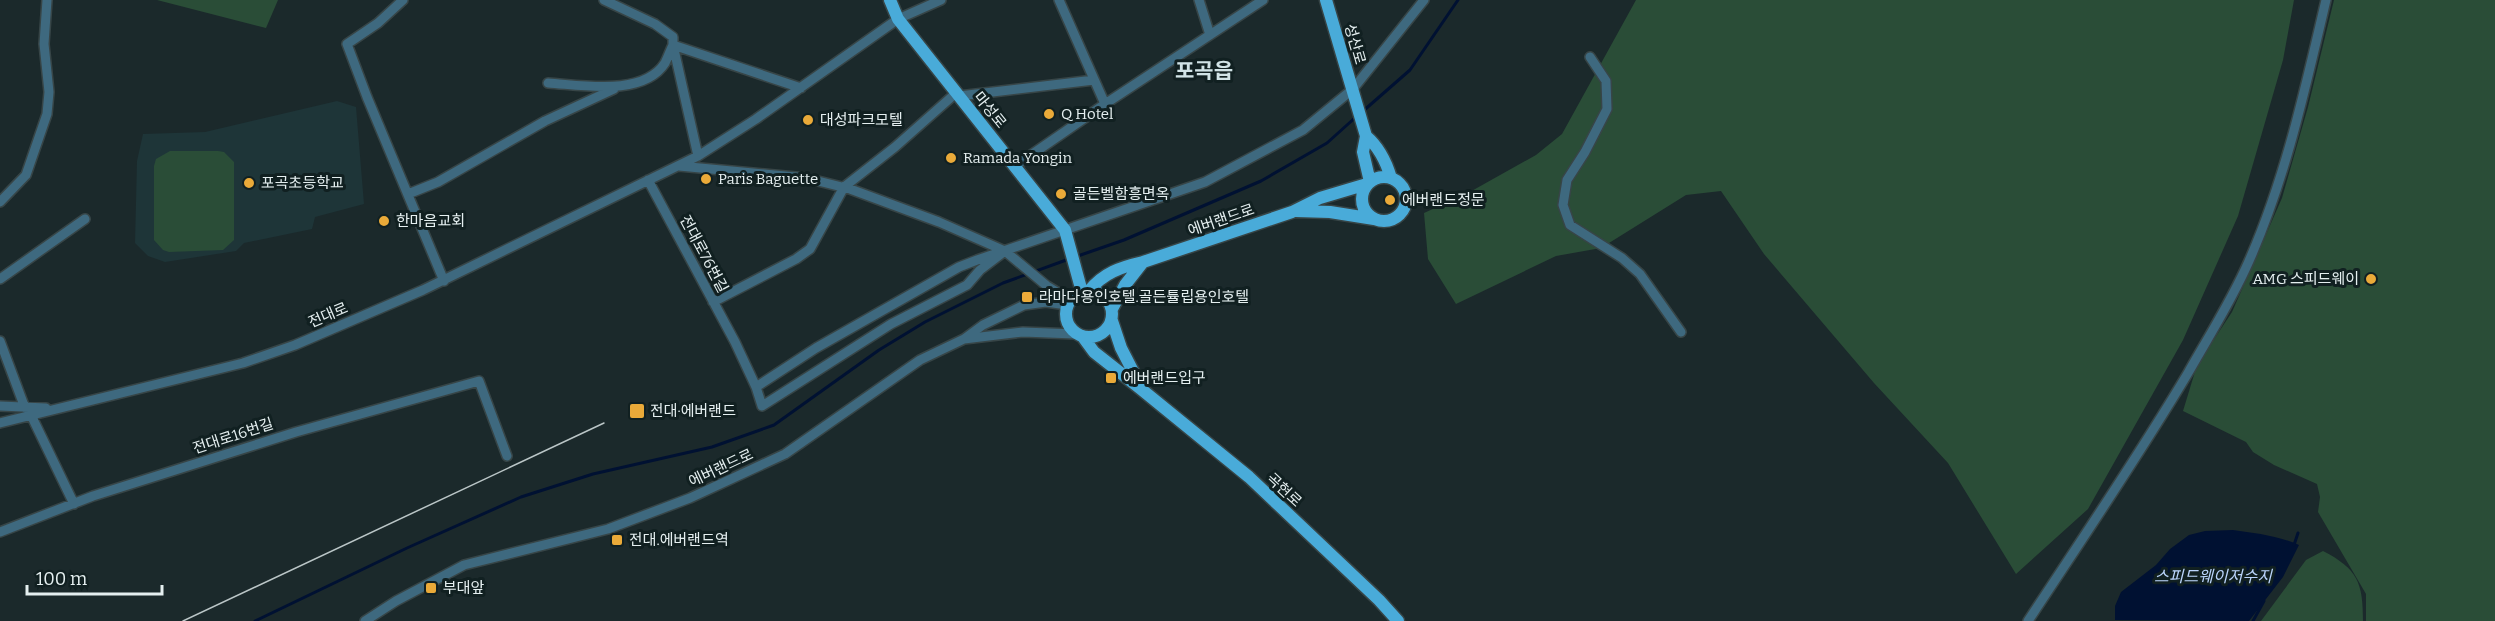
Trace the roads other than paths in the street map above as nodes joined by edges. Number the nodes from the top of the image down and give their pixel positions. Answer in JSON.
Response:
{"nodes":[{"id":1,"x":46,"y":0,"type":"edge"},
{"id":2,"x":403,"y":0,"type":"edge"},
{"id":3,"x":604,"y":0,"type":"edge"},
{"id":4,"x":890,"y":0,"type":"edge"},
{"id":5,"x":941,"y":0,"type":"edge"},
{"id":6,"x":1059,"y":0,"type":"edge"},
{"id":7,"x":1199,"y":0,"type":"edge"},
{"id":8,"x":1263,"y":0,"type":"edge"},
{"id":9,"x":1326,"y":0,"type":"edge"},
{"id":10,"x":1424,"y":0,"type":"edge"},
{"id":11,"x":2326,"y":0,"type":"edge"},
{"id":12,"x":898,"y":19,"type":"junction"},
{"id":13,"x":1210,"y":35,"type":"junction"},
{"id":14,"x":673,"y":45,"type":"junction"},
{"id":15,"x":1590,"y":57,"type":"dead end"},
{"id":16,"x":1094,"y":80,"type":"junction"},
{"id":17,"x":548,"y":83,"type":"dead end"},
{"id":18,"x":619,"y":87,"type":"junction"},
{"id":19,"x":801,"y":88,"type":"junction"},
{"id":20,"x":1354,"y":92,"type":"junction"},
{"id":21,"x":958,"y":94,"type":"junction"},
{"id":22,"x":1105,"y":104,"type":"junction"},
{"id":23,"x":1366,"y":136,"type":"junction"},
{"id":24,"x":698,"y":156,"type":"junction"},
{"id":25,"x":680,"y":166,"type":"junction"},
{"id":26,"x":1015,"y":166,"type":"junction"},
{"id":27,"x":1391,"y":178,"type":"junction"},
{"id":28,"x":648,"y":180,"type":"junction"},
{"id":29,"x":1369,"y":183,"type":"junction"},
{"id":30,"x":844,"y":187,"type":"junction"},
{"id":31,"x":408,"y":194,"type":"junction"},
{"id":32,"x":0,"y":202,"type":"edge"},
{"id":33,"x":1292,"y":212,"type":"junction"},
{"id":34,"x":85,"y":219,"type":"dead end"},
{"id":35,"x":1374,"y":219,"type":"junction"},
{"id":36,"x":1066,"y":234,"type":"junction"},
{"id":37,"x":1005,"y":250,"type":"junction"},
{"id":38,"x":1143,"y":262,"type":"junction"},
{"id":39,"x":0,"y":279,"type":"edge"},
{"id":40,"x":444,"y":280,"type":"junction"},
{"id":41,"x":1085,"y":291,"type":"junction"},
{"id":42,"x":713,"y":302,"type":"junction"},
{"id":43,"x":1069,"y":302,"type":"junction"},
{"id":44,"x":1112,"y":315,"type":"junction"},
{"id":45,"x":1681,"y":332,"type":"dead end"},
{"id":46,"x":1079,"y":335,"type":"junction"},
{"id":47,"x":964,"y":339,"type":"junction"},
{"id":48,"x":0,"y":341,"type":"edge"},
{"id":49,"x":756,"y":387,"type":"junction"},
{"id":50,"x":1142,"y":388,"type":"junction"},
{"id":51,"x":0,"y":406,"type":"edge"},
{"id":52,"x":28,"y":412,"type":"junction"},
{"id":53,"x":0,"y":423,"type":"edge"},
{"id":54,"x":507,"y":456,"type":"dead end"},
{"id":55,"x":74,"y":504,"type":"junction"},
{"id":56,"x":0,"y":532,"type":"edge"},
{"id":57,"x":365,"y":621,"type":"edge"},
{"id":58,"x":1398,"y":621,"type":"edge"},
{"id":59,"x":2028,"y":621,"type":"edge"}],
"edges":[{"from":1,"to":32,"type":"street"},
{"from":2,"to":31,"type":"street"},
{"from":3,"to":14,"type":"street"},
{"from":4,"to":12,"type":"main road","name":"마성로"},
{"from":5,"to":12,"type":"street","name":"전대로"},
{"from":6,"to":16,"type":"street"},
{"from":7,"to":13,"type":"street"},
{"from":8,"to":13,"type":"street"},
{"from":9,"to":20,"type":"main road","name":"성산로"},
{"from":10,"to":20,"type":"street"},
{"from":11,"to":59,"type":"street"},
{"from":12,"to":19,"type":"street","name":"전대로"},
{"from":12,"to":21,"type":"main road","name":"마성로"},
{"from":13,"to":22,"type":"street"},
{"from":14,"to":18,"type":"street"},
{"from":14,"to":19,"type":"street"},
{"from":14,"to":24,"type":"street"},
{"from":15,"to":45,"type":"street"},
{"from":16,"to":21,"type":"street"},
{"from":16,"to":22,"type":"street"},
{"from":17,"to":18,"type":"street"},
{"from":18,"to":31,"type":"street"},
{"from":19,"to":24,"type":"street","name":"전대로"},
{"from":20,"to":23,"type":"main road","name":"성산로"},
{"from":20,"to":36,"type":"street"},
{"from":21,"to":26,"type":"main road","name":"마성로"},
{"from":21,"to":30,"type":"street"},
{"from":22,"to":26,"type":"street"},
{"from":23,"to":27,"type":"main road"},
{"from":23,"to":29,"type":"main road"},
{"from":24,"to":25,"type":"street","name":"전대로"},
{"from":25,"to":28,"type":"street","name":"전대로"},
{"from":25,"to":30,"type":"street"},
{"from":26,"to":36,"type":"main road","name":"마성로"},
{"from":27,"to":29,"type":"main road"},
{"from":27,"to":35,"type":"main road"},
{"from":28,"to":40,"type":"street","name":"전대로"},
{"from":28,"to":42,"type":"street","name":"전대로76번길"},
{"from":29,"to":33,"type":"main road","name":"에버랜드로"},
{"from":29,"to":35,"type":"main road"},
{"from":30,"to":37,"type":"street"},
{"from":30,"to":42,"type":"street"},
{"from":31,"to":40,"type":"street"},
{"from":33,"to":35,"type":"main road"},
{"from":33,"to":38,"type":"main road","name":"에버랜드로"},
{"from":34,"to":39,"type":"street"},
{"from":36,"to":37,"type":"street"},
{"from":36,"to":41,"type":"main road"},
{"from":37,"to":43,"type":"street"},
{"from":37,"to":49,"type":"street"},
{"from":37,"to":49,"type":"street"},
{"from":38,"to":41,"type":"main road","name":"에버랜드로"},
{"from":38,"to":44,"type":"main road"},
{"from":40,"to":52,"type":"street","name":"전대로"},
{"from":41,"to":43,"type":"main road","name":"에버랜드로"},
{"from":41,"to":44,"type":"main road"},
{"from":42,"to":49,"type":"street","name":"전대로76번길"},
{"from":43,"to":46,"type":"main road"},
{"from":43,"to":47,"type":"street","name":"에버랜드로"},
{"from":44,"to":46,"type":"main road"},
{"from":44,"to":50,"type":"main road"},
{"from":46,"to":47,"type":"street"},
{"from":46,"to":50,"type":"main road","name":"곡현로"},
{"from":47,"to":57,"type":"street","name":"에버랜드로"},
{"from":48,"to":52,"type":"street"},
{"from":50,"to":58,"type":"main road","name":"곡현로"},
{"from":51,"to":52,"type":"street"},
{"from":52,"to":53,"type":"street","name":"전대로"},
{"from":52,"to":55,"type":"street"},
{"from":54,"to":55,"type":"street","name":"전대로16번길"},
{"from":55,"to":56,"type":"street","name":"전대로16번길"}]}
